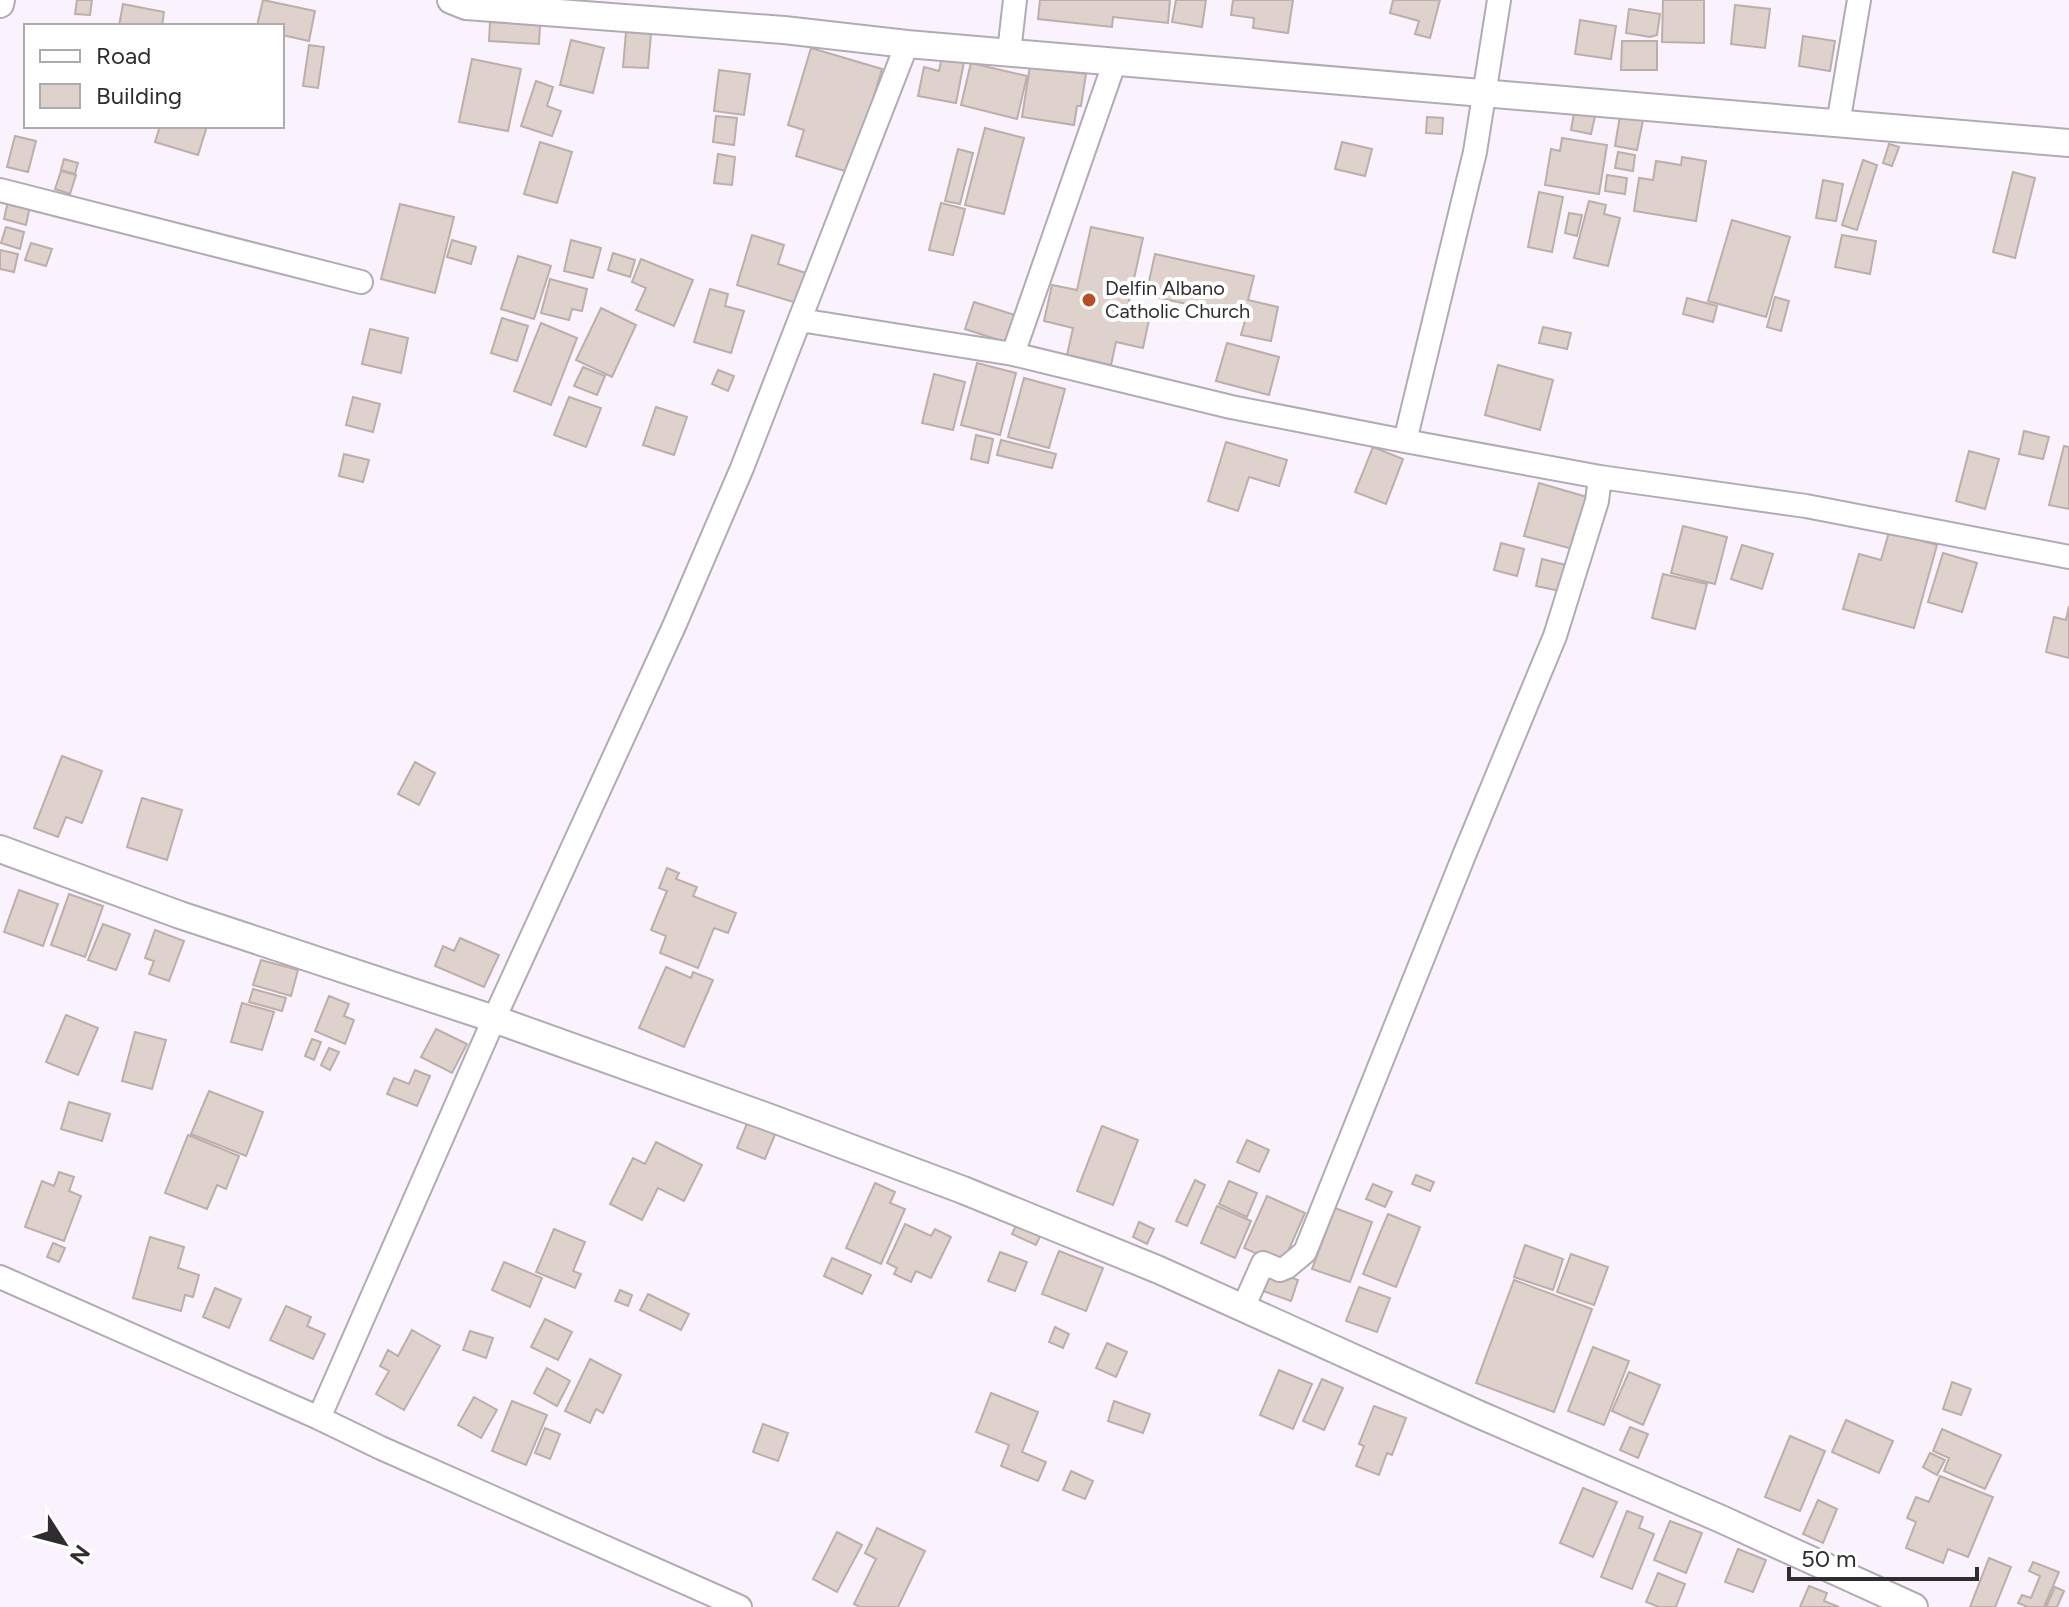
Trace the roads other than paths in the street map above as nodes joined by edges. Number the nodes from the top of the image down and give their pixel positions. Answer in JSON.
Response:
{"nodes":[{"id":1,"x":451,"y":0,"type":"edge"},
{"id":2,"x":1015,"y":0,"type":"edge"},
{"id":3,"x":1499,"y":0,"type":"edge"},
{"id":4,"x":1859,"y":0,"type":"edge"},
{"id":5,"x":652,"y":10,"type":"edge"},
{"id":6,"x":907,"y":44,"type":"junction"},
{"id":7,"x":1009,"y":52,"type":"junction"},
{"id":8,"x":1115,"y":61,"type":"junction"},
{"id":9,"x":1484,"y":93,"type":"junction"},
{"id":10,"x":1838,"y":124,"type":"junction"},
{"id":11,"x":2069,"y":143,"type":"edge"},
{"id":12,"x":0,"y":190,"type":"edge"},
{"id":13,"x":361,"y":282,"type":"dead end"},
{"id":14,"x":800,"y":320,"type":"junction"},
{"id":15,"x":1013,"y":354,"type":"junction"},
{"id":16,"x":1405,"y":441,"type":"junction"},
{"id":17,"x":1600,"y":477,"type":"junction"},
{"id":18,"x":2069,"y":557,"type":"edge"},
{"id":19,"x":0,"y":849,"type":"edge"},
{"id":20,"x":494,"y":1019,"type":"junction"},
{"id":21,"x":0,"y":1277,"type":"edge"},
{"id":22,"x":1243,"y":1308,"type":"junction"},
{"id":23,"x":319,"y":1418,"type":"junction"},
{"id":24,"x":740,"y":1607,"type":"edge"},
{"id":25,"x":1914,"y":1607,"type":"edge"}],
"edges":[{"from":1,"to":5,"type":"street"},
{"from":2,"to":7,"type":"street"},
{"from":3,"to":9,"type":"street"},
{"from":4,"to":10,"type":"street"},
{"from":5,"to":6,"type":"street"},
{"from":6,"to":7,"type":"street"},
{"from":6,"to":14,"type":"street"},
{"from":7,"to":8,"type":"street"},
{"from":8,"to":9,"type":"street"},
{"from":8,"to":15,"type":"street"},
{"from":9,"to":10,"type":"street"},
{"from":9,"to":16,"type":"street"},
{"from":10,"to":11,"type":"street"},
{"from":12,"to":13,"type":"street"},
{"from":14,"to":15,"type":"street"},
{"from":14,"to":20,"type":"street"},
{"from":15,"to":16,"type":"street"},
{"from":16,"to":17,"type":"street"},
{"from":17,"to":18,"type":"street"},
{"from":17,"to":22,"type":"street"},
{"from":19,"to":20,"type":"street"},
{"from":20,"to":22,"type":"street"},
{"from":20,"to":23,"type":"street"},
{"from":21,"to":23,"type":"street"},
{"from":22,"to":25,"type":"street"},
{"from":23,"to":24,"type":"street"}]}
